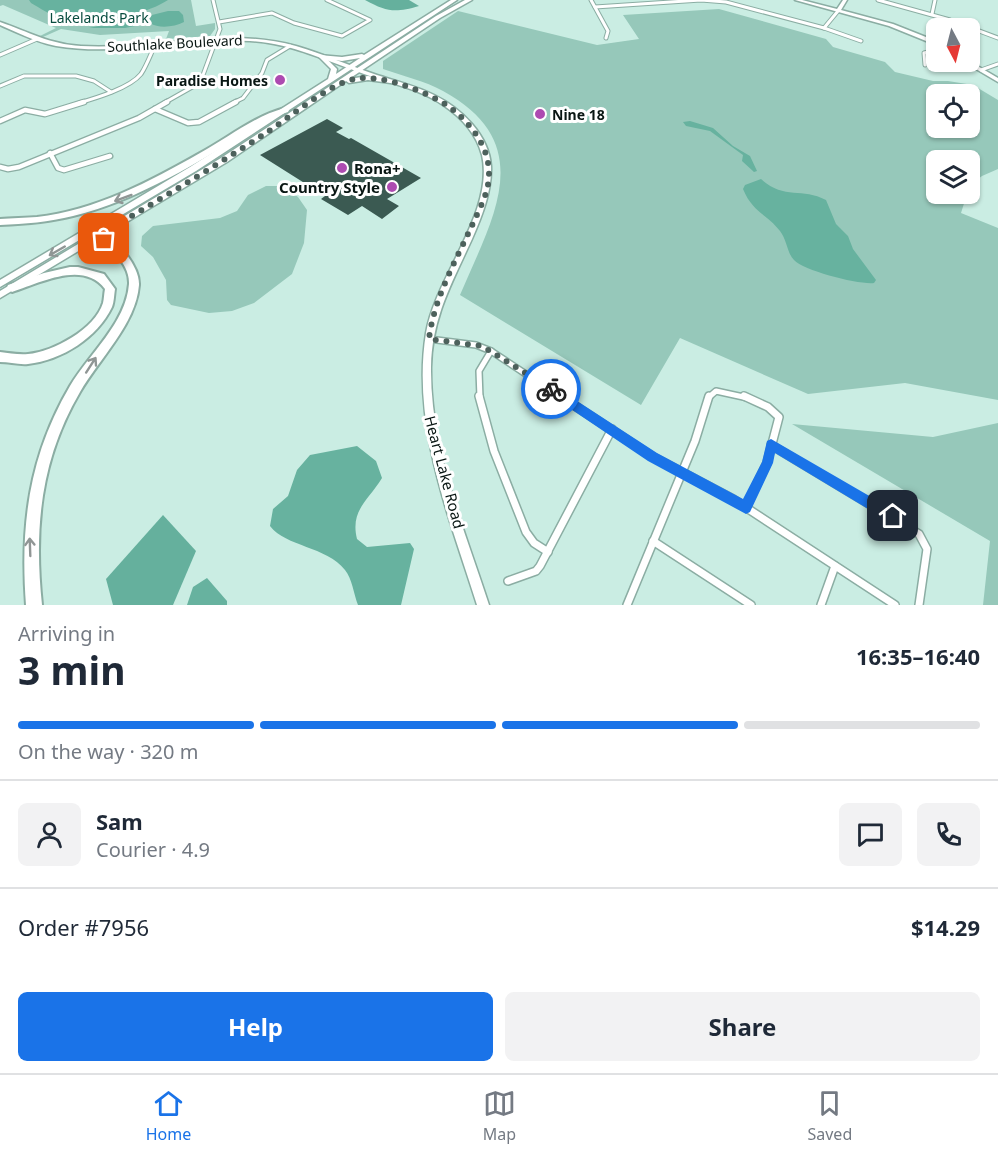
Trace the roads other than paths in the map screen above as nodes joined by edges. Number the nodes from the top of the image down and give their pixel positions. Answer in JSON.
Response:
{"nodes":[{"id":1,"x":214,"y":0,"type":"edge"},
{"id":2,"x":327,"y":0,"type":"edge"},
{"id":3,"x":454,"y":0,"type":"edge"},
{"id":4,"x":469,"y":0,"type":"edge"},
{"id":5,"x":591,"y":0,"type":"edge"},
{"id":6,"x":797,"y":0,"type":"edge"},
{"id":7,"x":845,"y":0,"type":"edge"},
{"id":8,"x":878,"y":0,"type":"edge"},
{"id":9,"x":935,"y":0,"type":"edge"},
{"id":10,"x":595,"y":7,"type":"junction"},
{"id":11,"x":838,"y":11,"type":"junction"},
{"id":12,"x":932,"y":14,"type":"junction"},
{"id":13,"x":219,"y":22,"type":"junction"},
{"id":14,"x":0,"y":23,"type":"edge"},
{"id":15,"x":7,"y":26,"type":"junction"},
{"id":16,"x":0,"y":28,"type":"edge"},
{"id":17,"x":824,"y":28,"type":"junction"},
{"id":18,"x":606,"y":38,"type":"dead end"},
{"id":19,"x":926,"y":38,"type":"edge"},
{"id":20,"x":998,"y":38,"type":"edge"},
{"id":21,"x":37,"y":39,"type":"junction"},
{"id":22,"x":216,"y":39,"type":"junction"},
{"id":23,"x":861,"y":41,"type":"dead end"},
{"id":24,"x":156,"y":43,"type":"junction"},
{"id":25,"x":290,"y":46,"type":"junction"},
{"id":26,"x":375,"y":51,"type":"junction"},
{"id":27,"x":926,"y":52,"type":"edge"},
{"id":28,"x":0,"y":55,"type":"edge"},
{"id":29,"x":321,"y":56,"type":"junction"},
{"id":30,"x":998,"y":64,"type":"edge"},
{"id":31,"x":926,"y":65,"type":"dead end"},
{"id":32,"x":351,"y":67,"type":"junction"},
{"id":33,"x":360,"y":70,"type":"junction"},
{"id":34,"x":981,"y":70,"type":"joint"},
{"id":35,"x":331,"y":80,"type":"junction"},
{"id":36,"x":998,"y":80,"type":"edge"},
{"id":37,"x":341,"y":83,"type":"junction"},
{"id":38,"x":396,"y":83,"type":"junction"},
{"id":39,"x":0,"y":86,"type":"edge"},
{"id":40,"x":111,"y":92,"type":"junction"},
{"id":41,"x":155,"y":109,"type":"junction"},
{"id":42,"x":285,"y":110,"type":"junction"},
{"id":43,"x":0,"y":121,"type":"edge"},
{"id":44,"x":50,"y":153,"type":"junction"},
{"id":45,"x":110,"y":156,"type":"dead end"},
{"id":46,"x":0,"y":167,"type":"edge"},
{"id":47,"x":0,"y":222,"type":"edge"},
{"id":48,"x":96,"y":232,"type":"junction"},
{"id":49,"x":0,"y":284,"type":"edge"},
{"id":50,"x":12,"y":288,"type":"junction"},
{"id":51,"x":0,"y":295,"type":"edge"},
{"id":52,"x":429,"y":339,"type":"junction"},
{"id":53,"x":491,"y":351,"type":"junction"},
{"id":54,"x":0,"y":357,"type":"edge"},
{"id":55,"x":612,"y":429,"type":"junction"},
{"id":56,"x":771,"y":445,"type":"junction"},
{"id":57,"x":682,"y":473,"type":"junction"},
{"id":58,"x":746,"y":507,"type":"junction"},
{"id":59,"x":653,"y":541,"type":"junction"},
{"id":60,"x":548,"y":552,"type":"junction"},
{"id":61,"x":835,"y":566,"type":"junction"},
{"id":62,"x":508,"y":581,"type":"dead end"},
{"id":63,"x":34,"y":605,"type":"edge"},
{"id":64,"x":483,"y":605,"type":"edge"},
{"id":65,"x":627,"y":605,"type":"edge"},
{"id":66,"x":751,"y":605,"type":"edge"},
{"id":67,"x":821,"y":605,"type":"edge"},
{"id":68,"x":895,"y":605,"type":"edge"},
{"id":69,"x":919,"y":605,"type":"edge"}],
"edges":[{"from":1,"to":13,"type":"street"},
{"from":2,"to":13,"type":"street"},
{"from":3,"to":26,"type":"main road"},
{"from":4,"to":33,"type":"main road"},
{"from":5,"to":10,"type":"street"},
{"from":6,"to":11,"type":"street"},
{"from":7,"to":11,"type":"street"},
{"from":8,"to":12,"type":"street"},
{"from":9,"to":12,"type":"street"},
{"from":10,"to":17,"type":"street"},
{"from":10,"to":18,"type":"street"},
{"from":11,"to":17,"type":"street"},
{"from":11,"to":19,"type":"street"},
{"from":12,"to":20,"type":"street"},
{"from":13,"to":22,"type":"street"},
{"from":14,"to":15,"type":"street","name":"Southlake Boulevard"},
{"from":15,"to":16,"type":"street"},
{"from":15,"to":21,"type":"street","name":"Southlake Boulevard"},
{"from":17,"to":23,"type":"street"},
{"from":21,"to":24,"type":"street","name":"Southlake Boulevard"},
{"from":21,"to":28,"type":"street"},
{"from":22,"to":24,"type":"street","name":"Southlake Boulevard"},
{"from":22,"to":25,"type":"street","name":"Southlake Boulevard"},
{"from":22,"to":41,"type":"street"},
{"from":24,"to":40,"type":"street"},
{"from":25,"to":29,"type":"street","name":"Southlake Boulevard"},
{"from":25,"to":41,"type":"street"},
{"from":26,"to":29,"type":"main road"},
{"from":26,"to":32,"type":"main road"},
{"from":27,"to":31,"type":"street"},
{"from":29,"to":32,"type":"street","name":"Southlake Boulevard"},
{"from":29,"to":35,"type":"main road"},
{"from":30,"to":34,"type":"street"},
{"from":32,"to":33,"type":"street","name":"Heart Lake Road"},
{"from":32,"to":35,"type":"main road"},
{"from":33,"to":37,"type":"main road"},
{"from":33,"to":38,"type":"street","name":"Heart Lake Road"},
{"from":34,"to":36,"type":"street"},
{"from":35,"to":42,"type":"main road"},
{"from":37,"to":38,"type":"main road"},
{"from":37,"to":48,"type":"main road"},
{"from":38,"to":52,"type":"street","name":"Heart Lake Road"},
{"from":39,"to":40,"type":"street"},
{"from":40,"to":43,"type":"street"},
{"from":41,"to":44,"type":"street"},
{"from":42,"to":47,"type":"highway","one_way":true},
{"from":42,"to":48,"type":"main road"},
{"from":44,"to":45,"type":"street"},
{"from":44,"to":46,"type":"street"},
{"from":48,"to":49,"type":"main road","one_way":true},
{"from":48,"to":50,"type":"main road"},
{"from":63,"to":48,"type":"highway","one_way":true},
{"from":50,"to":51,"type":"main road"},
{"from":50,"to":54,"type":"highway"},
{"from":52,"to":53,"type":"street"},
{"from":52,"to":64,"type":"street","name":"Heart Lake Road"},
{"from":53,"to":55,"type":"street"},
{"from":53,"to":60,"type":"street"},
{"from":55,"to":57,"type":"street"},
{"from":55,"to":60,"type":"street"},
{"from":56,"to":57,"type":"street"},
{"from":56,"to":58,"type":"street"},
{"from":56,"to":69,"type":"street"},
{"from":57,"to":58,"type":"street"},
{"from":57,"to":59,"type":"street"},
{"from":58,"to":61,"type":"street"},
{"from":59,"to":65,"type":"street"},
{"from":59,"to":66,"type":"street"},
{"from":60,"to":62,"type":"street"},
{"from":61,"to":67,"type":"street"},
{"from":61,"to":68,"type":"street"}]}
